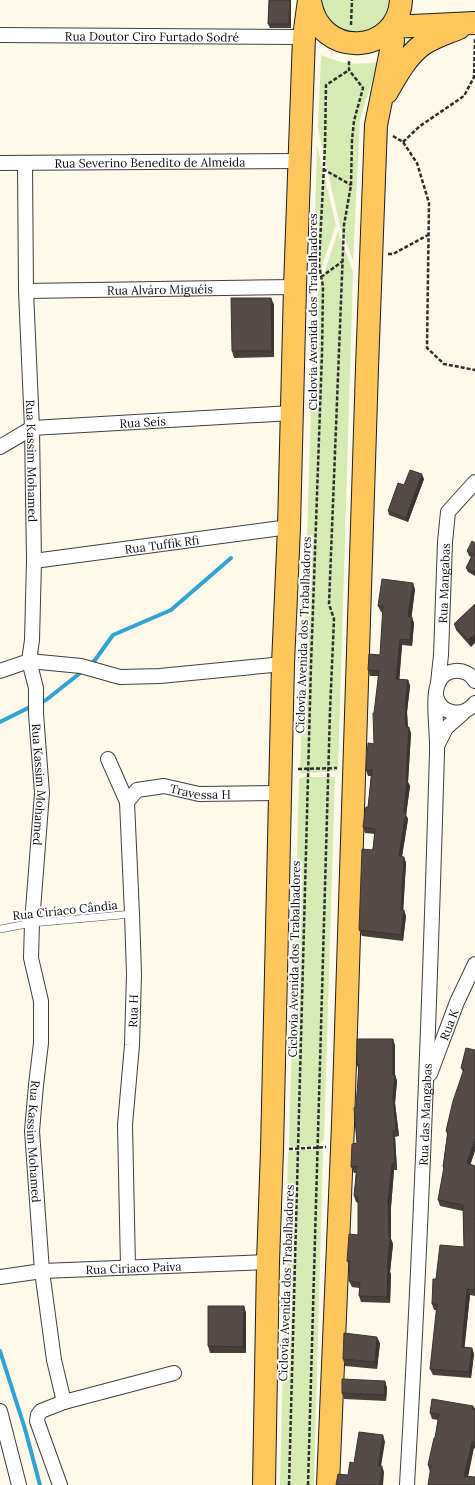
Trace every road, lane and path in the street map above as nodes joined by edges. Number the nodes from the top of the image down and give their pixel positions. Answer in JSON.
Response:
{"nodes":[{"id":1,"x":310,"y":0,"type":"edge"},
{"id":2,"x":401,"y":0,"type":"edge"},
{"id":3,"x":474,"y":23,"type":"edge"},
{"id":4,"x":391,"y":27,"type":"junction"},
{"id":5,"x":0,"y":35,"type":"edge"},
{"id":6,"x":304,"y":37,"type":"junction"},
{"id":7,"x":377,"y":116,"type":"junction"},
{"id":8,"x":403,"y":142,"type":"junction"},
{"id":9,"x":299,"y":161,"type":"junction"},
{"id":10,"x":0,"y":162,"type":"edge"},
{"id":11,"x":25,"y":163,"type":"junction"},
{"id":12,"x":324,"y":170,"type":"junction"},
{"id":13,"x":351,"y":185,"type":"junction"},
{"id":14,"x":428,"y":235,"type":"junction"},
{"id":15,"x":371,"y":255,"type":"junction"},
{"id":16,"x":343,"y":260,"type":"junction"},
{"id":17,"x":321,"y":278,"type":"junction"},
{"id":18,"x":294,"y":286,"type":"junction"},
{"id":19,"x":26,"y":291,"type":"junction"},
{"id":20,"x":475,"y":370,"type":"edge"},
{"id":21,"x":291,"y":413,"type":"junction"},
{"id":22,"x":32,"y":428,"type":"junction"},
{"id":23,"x":0,"y":447,"type":"edge"},
{"id":24,"x":475,"y":482,"type":"edge"},
{"id":25,"x":289,"y":527,"type":"junction"},
{"id":26,"x":34,"y":561,"type":"junction"},
{"id":27,"x":441,"y":655,"type":"junction"},
{"id":28,"x":29,"y":661,"type":"junction"},
{"id":29,"x":283,"y":664,"type":"junction"},
{"id":30,"x":0,"y":671,"type":"edge"},
{"id":31,"x":469,"y":674,"type":"edge"},
{"id":32,"x":437,"y":688,"type":"junction"},
{"id":33,"x":471,"y":708,"type":"edge"},
{"id":34,"x":438,"y":745,"type":"junction"},
{"id":35,"x":108,"y":759,"type":"dead end"},
{"id":36,"x":328,"y":768,"type":"junction"},
{"id":37,"x":354,"y":768,"type":"junction"},
{"id":38,"x":308,"y":769,"type":"junction"},
{"id":39,"x":281,"y":770,"type":"junction"},
{"id":40,"x":281,"y":793,"type":"junction"},
{"id":41,"x":127,"y":802,"type":"junction"},
{"id":42,"x":132,"y":914,"type":"junction"},
{"id":43,"x":32,"y":923,"type":"junction"},
{"id":44,"x":0,"y":929,"type":"edge"},
{"id":45,"x":475,"y":964,"type":"edge"},
{"id":46,"x":426,"y":1087,"type":"junction"},
{"id":47,"x":342,"y":1146,"type":"junction"},
{"id":48,"x":317,"y":1147,"type":"junction"},
{"id":49,"x":298,"y":1148,"type":"junction"},
{"id":50,"x":272,"y":1150,"type":"junction"},
{"id":51,"x":268,"y":1262,"type":"junction"},
{"id":52,"x":128,"y":1267,"type":"junction"},
{"id":53,"x":42,"y":1271,"type":"junction"},
{"id":54,"x":0,"y":1277,"type":"edge"},
{"id":55,"x":174,"y":1373,"type":"dead end"},
{"id":56,"x":64,"y":1402,"type":"junction"},
{"id":57,"x":0,"y":1411,"type":"edge"},
{"id":58,"x":19,"y":1485,"type":"edge"},
{"id":59,"x":60,"y":1485,"type":"edge"},
{"id":60,"x":264,"y":1485,"type":"edge"},
{"id":61,"x":289,"y":1485,"type":"edge"},
{"id":62,"x":308,"y":1485,"type":"edge"},
{"id":63,"x":328,"y":1485,"type":"edge"},
{"id":64,"x":407,"y":1485,"type":"edge"}],
"edges":[{"from":1,"to":4,"type":"main road"},
{"from":1,"to":6,"type":"main road"},
{"from":2,"to":4,"type":"main road"},
{"from":3,"to":4,"type":"main road"},
{"from":3,"to":7,"type":"main road"},
{"from":3,"to":8,"type":"path"},
{"from":4,"to":7,"type":"main road"},
{"from":5,"to":6,"type":"street","name":"Rua Doutor Ciro Furtado Sodré"},
{"from":6,"to":9,"type":"main road"},
{"from":7,"to":8,"type":"path"},
{"from":7,"to":15,"type":"main road"},
{"from":8,"to":14,"type":"path"},
{"from":9,"to":11,"type":"street","name":"Rua Severino Benedito de Almeida"},
{"from":9,"to":18,"type":"main road"},
{"from":10,"to":11,"type":"street","name":"Rua Severino Benedito de Almeida"},
{"from":11,"to":19,"type":"street","name":"Rua Kassim Mohamed"},
{"from":12,"to":13,"type":"path"},
{"from":12,"to":13,"type":"path","name":"Ciclovia Avenida dos Trabalhadores"},
{"from":12,"to":17,"type":"path","name":"Ciclovia Avenida dos Trabalhadores"},
{"from":13,"to":16,"type":"path","name":"Ciclovia Avenida dos Trabalhadores"},
{"from":14,"to":15,"type":"path"},
{"from":14,"to":20,"type":"path"},
{"from":15,"to":37,"type":"main road"},
{"from":16,"to":17,"type":"path"},
{"from":16,"to":36,"type":"path","name":"Ciclovia Avenida dos Trabalhadores"},
{"from":17,"to":38,"type":"path","name":"Ciclovia Avenida dos Trabalhadores"},
{"from":18,"to":19,"type":"street","name":"Rua Alváro Miguéis"},
{"from":18,"to":21,"type":"main road"},
{"from":19,"to":22,"type":"street","name":"Rua Kassim Mohamed"},
{"from":21,"to":22,"type":"street","name":"Rua Seis"},
{"from":21,"to":25,"type":"main road"},
{"from":22,"to":23,"type":"street","name":"Rua Seis"},
{"from":22,"to":26,"type":"street","name":"Rua Kassim Mohamed"},
{"from":24,"to":27,"type":"street","name":"Rua Mangabas"},
{"from":25,"to":26,"type":"street","name":"Rua Tuffik Rfi"},
{"from":25,"to":29,"type":"main road"},
{"from":26,"to":28,"type":"street","name":"Rua Kassim Mohamed"},
{"from":27,"to":31,"type":"street"},
{"from":27,"to":32,"type":"street","name":"Rua Mangabas"},
{"from":28,"to":29,"type":"street"},
{"from":28,"to":30,"type":"street"},
{"from":28,"to":43,"type":"street","name":"Rua Kassim Mohamed"},
{"from":29,"to":39,"type":"main road"},
{"from":31,"to":32,"type":"street"},
{"from":32,"to":33,"type":"street"},
{"from":32,"to":34,"type":"street","name":"Rua das Mangabas"},
{"from":33,"to":34,"type":"street"},
{"from":34,"to":46,"type":"street","name":"Rua das Mangabas"},
{"from":35,"to":41,"type":"street","name":"Rua H"},
{"from":36,"to":37,"type":"path"},
{"from":36,"to":38,"type":"path"},
{"from":36,"to":48,"type":"path","name":"Ciclovia Avenida dos Trabalhadores"},
{"from":37,"to":47,"type":"main road"},
{"from":38,"to":39,"type":"path"},
{"from":38,"to":49,"type":"path","name":"Ciclovia Avenida dos Trabalhadores"},
{"from":39,"to":40,"type":"main road"},
{"from":40,"to":41,"type":"street","name":"Travessa H"},
{"from":40,"to":50,"type":"main road"},
{"from":41,"to":42,"type":"street","name":"Rua H"},
{"from":42,"to":43,"type":"lane","name":"Rua Ciríaco Cândia"},
{"from":42,"to":52,"type":"street","name":"Rua H"},
{"from":43,"to":44,"type":"lane","name":"Rua Ciríaco Cândia"},
{"from":43,"to":53,"type":"street","name":"Rua Kassim Mohamed"},
{"from":45,"to":46,"type":"street","name":"Rua K"},
{"from":46,"to":64,"type":"street","name":"Rua das Mangabas"},
{"from":47,"to":48,"type":"path"},
{"from":47,"to":63,"type":"main road"},
{"from":48,"to":49,"type":"path"},
{"from":48,"to":62,"type":"path","name":"Ciclovia Avenida dos Trabalhadores"},
{"from":49,"to":50,"type":"path"},
{"from":49,"to":61,"type":"path","name":"Ciclovia Avenida dos Trabalhadores"},
{"from":50,"to":51,"type":"main road"},
{"from":51,"to":52,"type":"street","name":"Rua Ciriaco Paiva"},
{"from":51,"to":60,"type":"main road"},
{"from":52,"to":53,"type":"street","name":"Rua Ciriaco Paiva"},
{"from":53,"to":54,"type":"street","name":"Rua Ciriaco Paiva"},
{"from":53,"to":56,"type":"street","name":"Rua Kassim Mohamed"},
{"from":55,"to":56,"type":"street"},
{"from":56,"to":59,"type":"street"},
{"from":57,"to":58,"type":"street"}]}
